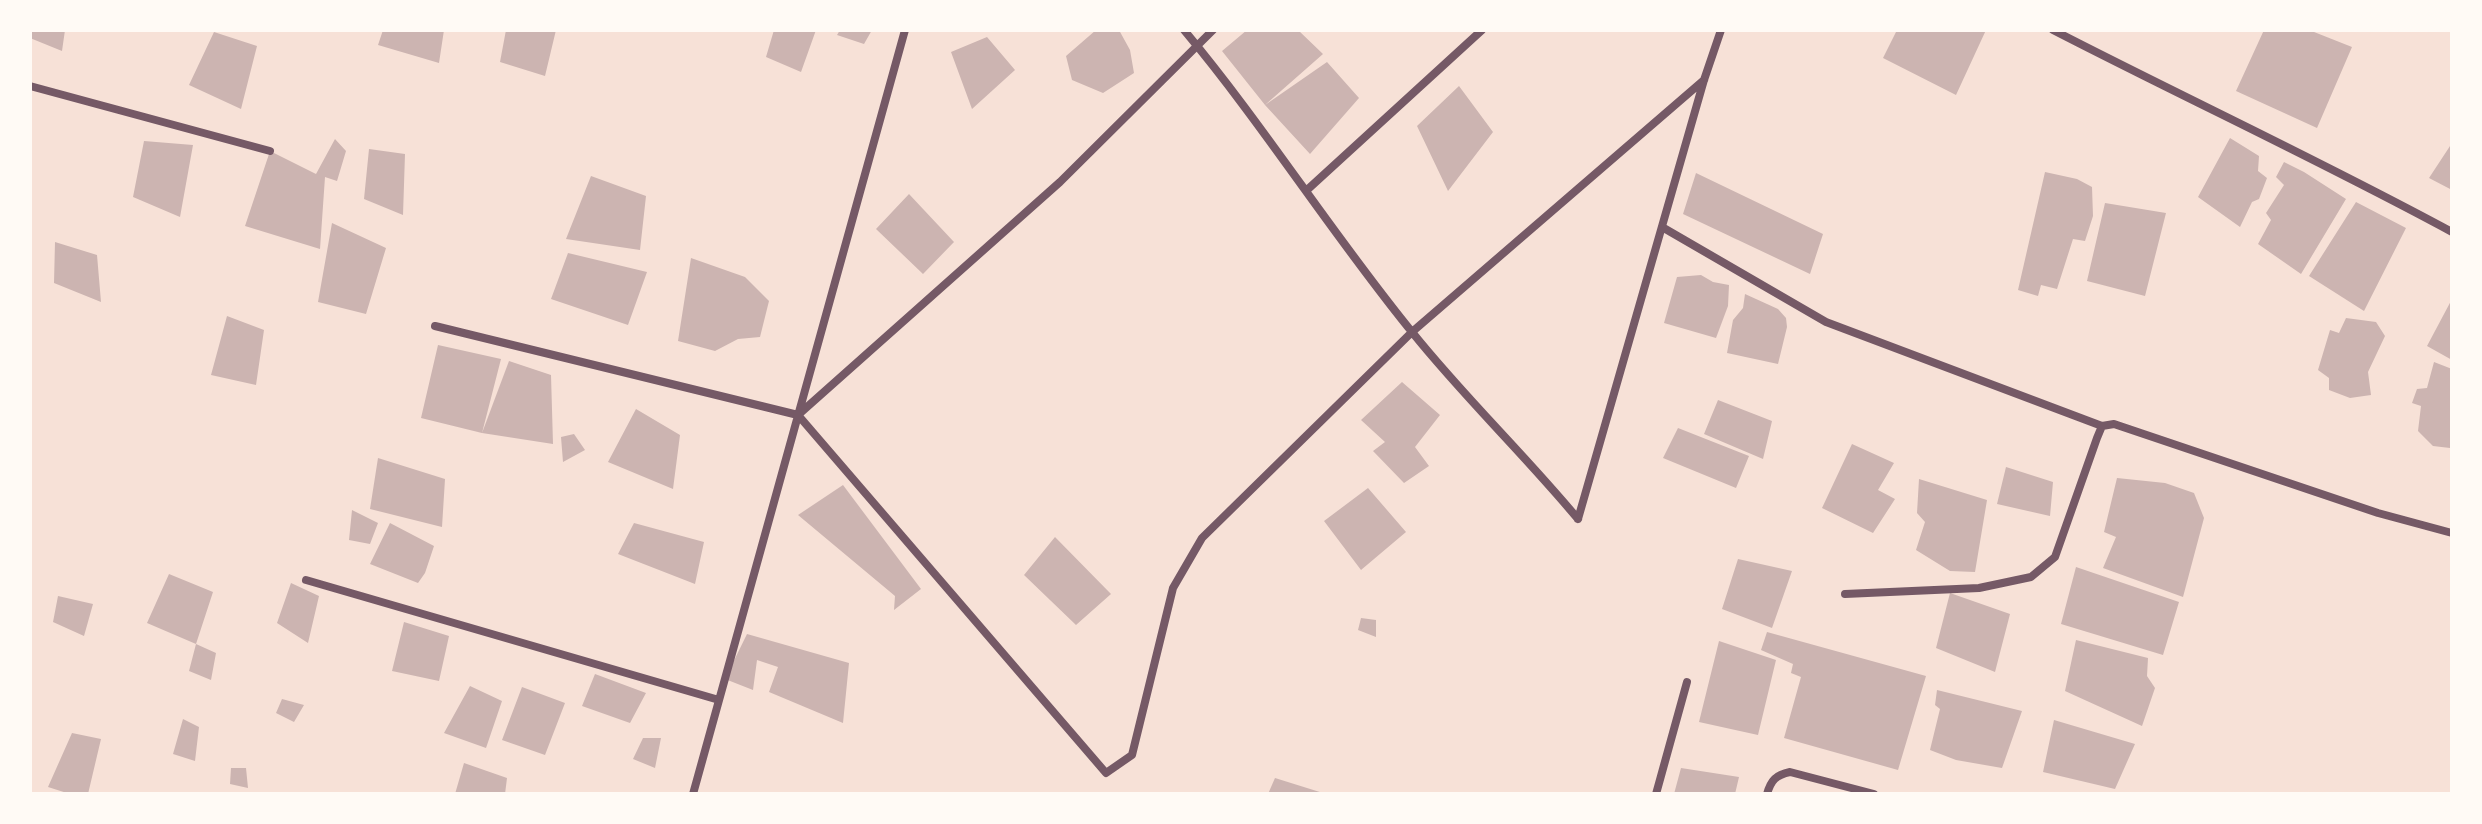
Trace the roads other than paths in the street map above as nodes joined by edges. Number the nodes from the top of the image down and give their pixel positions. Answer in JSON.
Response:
{"nodes":[{"id":1,"x":905,"y":30,"type":"edge"},
{"id":2,"x":1184,"y":30,"type":"edge"},
{"id":3,"x":1213,"y":30,"type":"edge"},
{"id":4,"x":1482,"y":30,"type":"edge"},
{"id":5,"x":1721,"y":30,"type":"edge"},
{"id":6,"x":2053,"y":30,"type":"edge"},
{"id":7,"x":1197,"y":46,"type":"junction"},
{"id":8,"x":1704,"y":80,"type":"junction"},
{"id":9,"x":30,"y":86,"type":"edge"},
{"id":10,"x":270,"y":151,"type":"dead end"},
{"id":11,"x":1307,"y":190,"type":"junction"},
{"id":12,"x":1662,"y":227,"type":"junction"},
{"id":13,"x":2452,"y":232,"type":"edge"},
{"id":14,"x":435,"y":326,"type":"dead end"},
{"id":15,"x":1412,"y":332,"type":"junction"},
{"id":16,"x":798,"y":415,"type":"junction"},
{"id":17,"x":2102,"y":426,"type":"junction"},
{"id":18,"x":2452,"y":533,"type":"edge"},
{"id":19,"x":306,"y":580,"type":"dead end"},
{"id":20,"x":1845,"y":594,"type":"dead end"},
{"id":21,"x":1687,"y":682,"type":"dead end"},
{"id":22,"x":719,"y":700,"type":"junction"},
{"id":23,"x":693,"y":794,"type":"edge"},
{"id":24,"x":1656,"y":794,"type":"edge"},
{"id":25,"x":1767,"y":794,"type":"edge"},
{"id":26,"x":1874,"y":794,"type":"edge"}],
"edges":[{"from":1,"to":16,"type":"street"},
{"from":2,"to":7,"type":"street"},
{"from":3,"to":7,"type":"street"},
{"from":4,"to":11,"type":"street"},
{"from":5,"to":8,"type":"street"},
{"from":6,"to":13,"type":"street"},
{"from":7,"to":11,"type":"street"},
{"from":7,"to":16,"type":"street"},
{"from":8,"to":12,"type":"street"},
{"from":8,"to":15,"type":"street"},
{"from":9,"to":10,"type":"street"},
{"from":11,"to":15,"type":"street"},
{"from":12,"to":15,"type":"street"},
{"from":12,"to":17,"type":"street"},
{"from":14,"to":16,"type":"street"},
{"from":15,"to":16,"type":"street"},
{"from":16,"to":22,"type":"street"},
{"from":17,"to":18,"type":"street"},
{"from":17,"to":20,"type":"street"},
{"from":19,"to":22,"type":"street"},
{"from":21,"to":24,"type":"street"},
{"from":22,"to":23,"type":"street"},
{"from":25,"to":26,"type":"street"}]}
